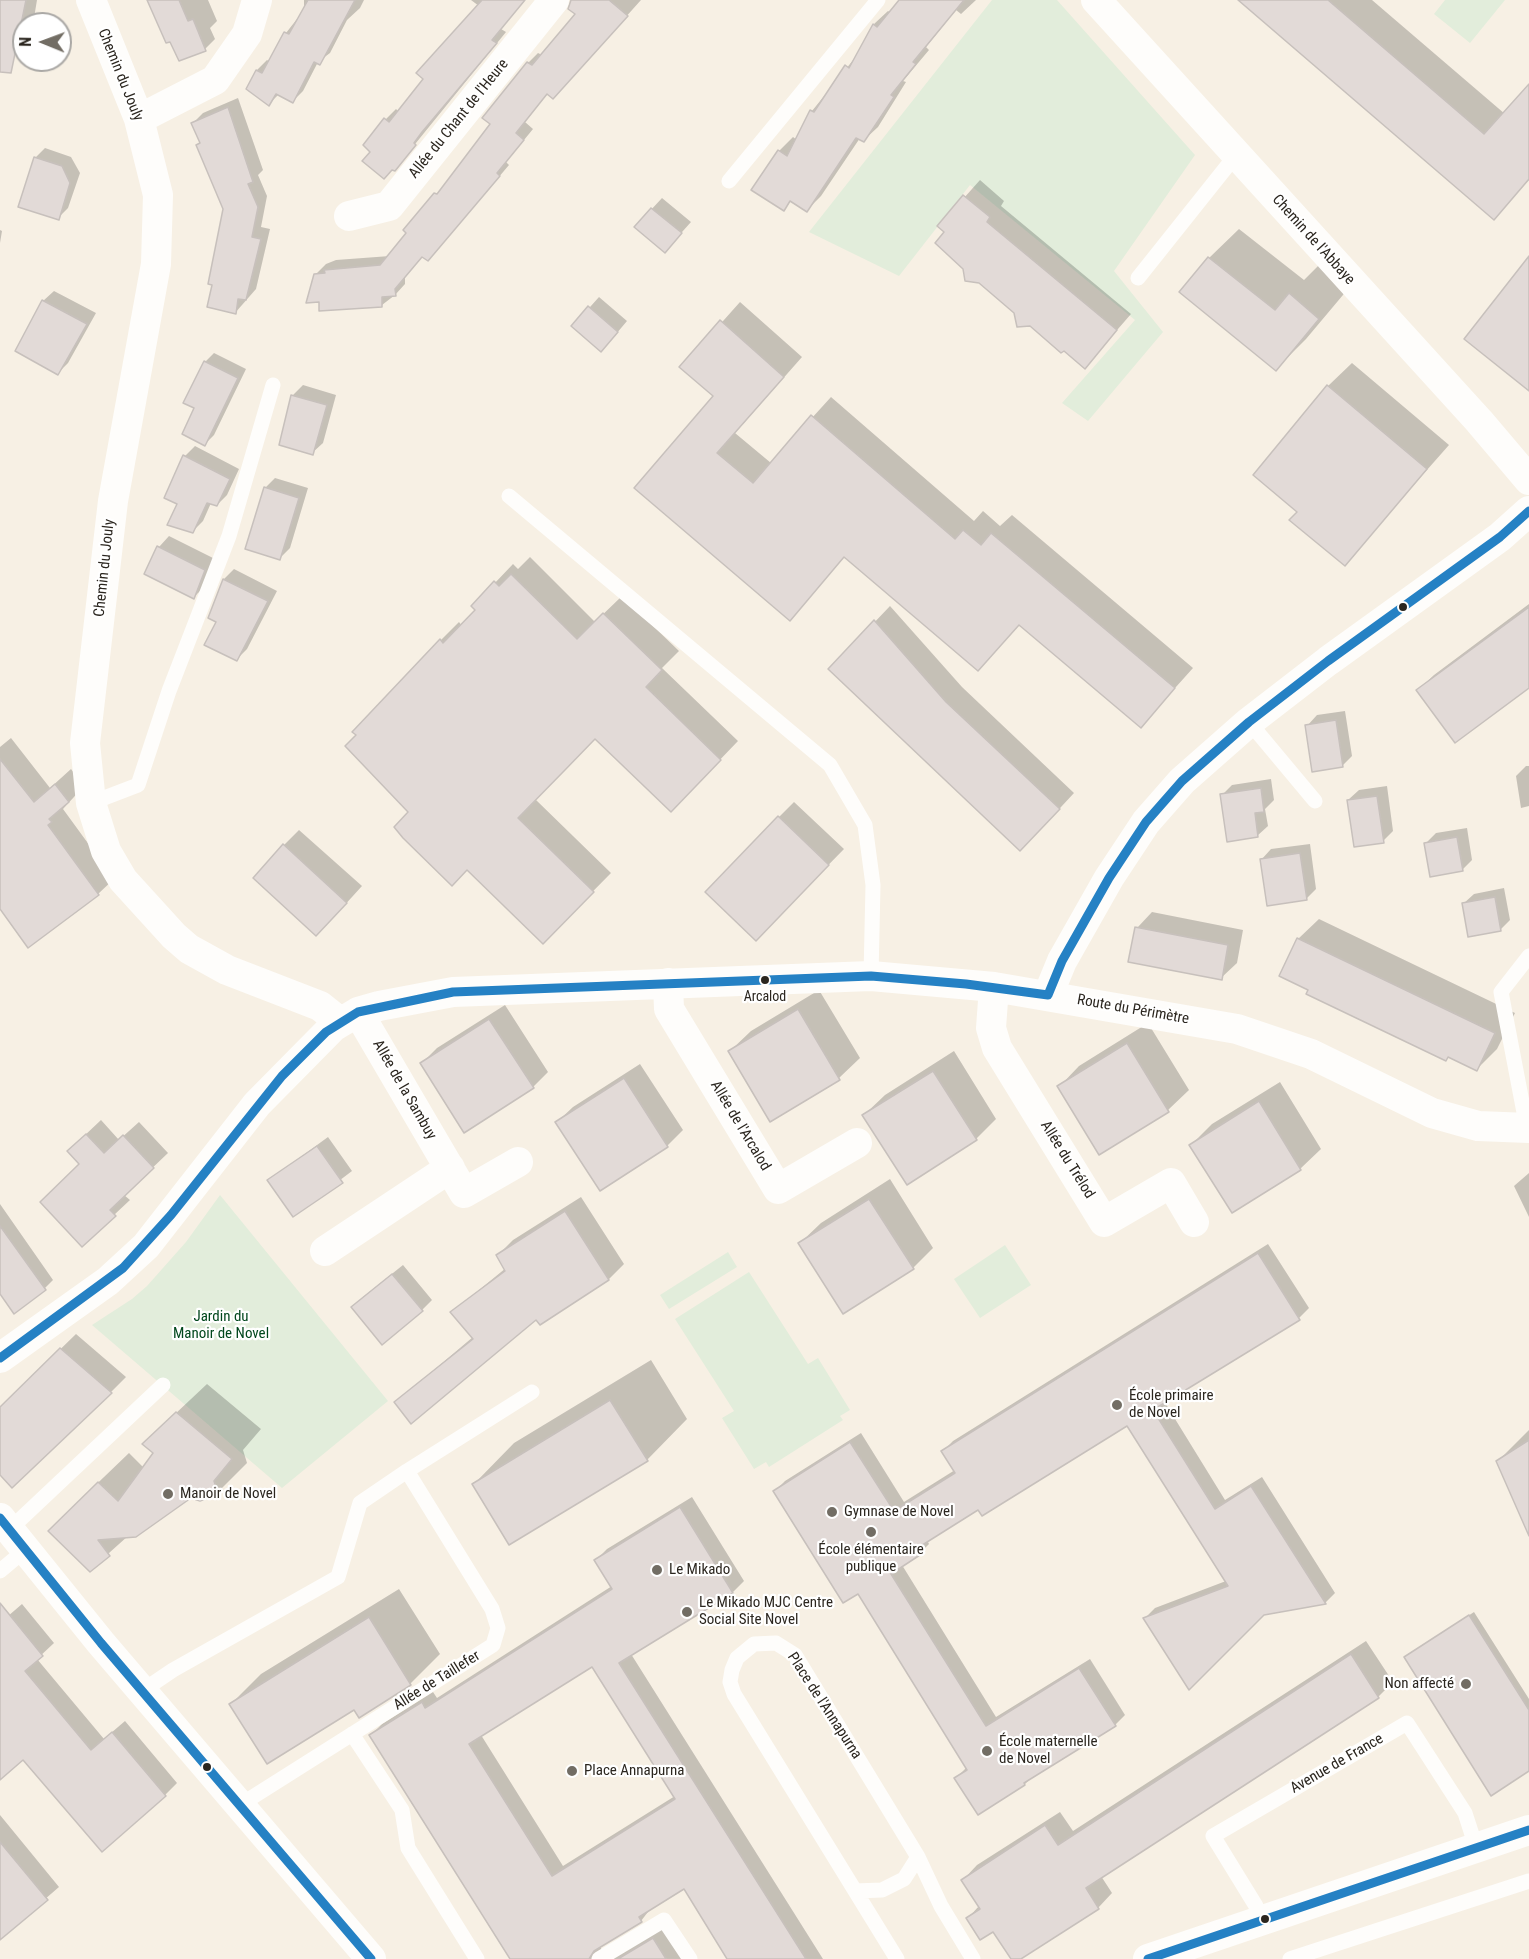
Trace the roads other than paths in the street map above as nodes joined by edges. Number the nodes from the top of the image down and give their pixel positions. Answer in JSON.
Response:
{"nodes":[{"id":1,"x":92,"y":0,"type":"edge"},
{"id":2,"x":257,"y":0,"type":"edge"},
{"id":3,"x":554,"y":0,"type":"edge"},
{"id":4,"x":878,"y":0,"type":"edge"},
{"id":5,"x":1096,"y":0,"type":"edge"},
{"id":6,"x":139,"y":119,"type":"junction"},
{"id":7,"x":1236,"y":155,"type":"junction"},
{"id":8,"x":729,"y":181,"type":"dead end"},
{"id":9,"x":349,"y":216,"type":"dead end"},
{"id":10,"x":1138,"y":278,"type":"dead end"},
{"id":11,"x":273,"y":385,"type":"dead end"},
{"id":12,"x":1529,"y":480,"type":"edge"},
{"id":13,"x":509,"y":496,"type":"dead end"},
{"id":14,"x":1529,"y":511,"type":"edge"},
{"id":15,"x":1249,"y":722,"type":"junction"},
{"id":16,"x":1315,"y":801,"type":"dead end"},
{"id":17,"x":91,"y":803,"type":"junction"},
{"id":18,"x":1529,"y":956,"type":"edge"},
{"id":19,"x":871,"y":976,"type":"junction"},
{"id":20,"x":668,"y":983,"type":"junction"},
{"id":21,"x":994,"y":987,"type":"junction"},
{"id":22,"x":1048,"y":995,"type":"junction"},
{"id":23,"x":349,"y":1017,"type":"junction"},
{"id":24,"x":1528,"y":1128,"type":"edge"},
{"id":25,"x":857,"y":1143,"type":"dead end"},
{"id":26,"x":518,"y":1162,"type":"dead end"},
{"id":27,"x":450,"y":1168,"type":"junction"},
{"id":28,"x":1194,"y":1222,"type":"dead end"},
{"id":29,"x":325,"y":1251,"type":"dead end"},
{"id":30,"x":0,"y":1358,"type":"edge"},
{"id":31,"x":163,"y":1385,"type":"dead end"},
{"id":32,"x":532,"y":1392,"type":"dead end"},
{"id":33,"x":407,"y":1471,"type":"junction"},
{"id":34,"x":12,"y":1533,"type":"edge"},
{"id":35,"x":0,"y":1571,"type":"edge"},
{"id":36,"x":142,"y":1691,"type":"junction"},
{"id":37,"x":352,"y":1734,"type":"junction"},
{"id":38,"x":240,"y":1804,"type":"junction"},
{"id":39,"x":1529,"y":1830,"type":"edge"},
{"id":40,"x":1476,"y":1848,"type":"junction"},
{"id":41,"x":918,"y":1857,"type":"junction"},
{"id":42,"x":1529,"y":1881,"type":"edge"},
{"id":43,"x":855,"y":1891,"type":"junction"},
{"id":44,"x":1256,"y":1906,"type":"dead end"},
{"id":45,"x":1202,"y":1951,"type":"edge"},
{"id":46,"x":371,"y":1959,"type":"edge"},
{"id":47,"x":477,"y":1959,"type":"edge"},
{"id":48,"x":599,"y":1959,"type":"edge"},
{"id":49,"x":690,"y":1959,"type":"edge"},
{"id":50,"x":897,"y":1959,"type":"edge"},
{"id":51,"x":973,"y":1959,"type":"edge"},
{"id":52,"x":1148,"y":1959,"type":"edge"},
{"id":53,"x":1290,"y":1959,"type":"edge"}],
"edges":[{"from":1,"to":6,"type":"street","name":"Chemin du Jouly"},
{"from":2,"to":6,"type":"street"},
{"from":3,"to":9,"type":"street","name":"Allée du Chant de l'Heure"},
{"from":4,"to":8,"type":"lane"},
{"from":5,"to":7,"type":"street","name":"Chemin de l'Abbaye"},
{"from":6,"to":17,"type":"street","name":"Chemin du Jouly"},
{"from":7,"to":10,"type":"lane"},
{"from":7,"to":12,"type":"street","name":"Chemin de l'Abbaye"},
{"from":11,"to":17,"type":"lane"},
{"from":13,"to":19,"type":"lane"},
{"from":14,"to":15,"type":"street"},
{"from":15,"to":16,"type":"lane"},
{"from":15,"to":22,"type":"street"},
{"from":17,"to":23,"type":"street","name":"Chemin du Jouly"},
{"from":18,"to":24,"type":"lane"},
{"from":19,"to":20,"type":"street","name":"Route du Périmètre"},
{"from":19,"to":21,"type":"street","name":"Route du Périmètre"},
{"from":20,"to":23,"type":"street","name":"Route du Périmètre"},
{"from":20,"to":25,"type":"street","name":"Allée de l'Arcalod"},
{"from":21,"to":22,"type":"street","name":"Route du Périmètre"},
{"from":21,"to":28,"type":"street","name":"Allée du Trélod"},
{"from":22,"to":24,"type":"street","name":"Route du Périmètre"},
{"from":23,"to":27,"type":"street","name":"Allée de la Sambuy"},
{"from":23,"to":30,"type":"street","name":"Route du Périmètre"},
{"from":26,"to":27,"type":"street","name":"Allée de la Sambuy"},
{"from":27,"to":29,"type":"street"},
{"from":31,"to":34,"type":"lane"},
{"from":32,"to":33,"type":"lane"},
{"from":33,"to":36,"type":"lane"},
{"from":33,"to":37,"type":"lane","name":"Allée de Taillefer"},
{"from":34,"to":35,"type":"lane"},
{"from":34,"to":36,"type":"street"},
{"from":36,"to":38,"type":"street"},
{"from":37,"to":38,"type":"lane","name":"Allée de Taillefer"},
{"from":37,"to":47,"type":"lane"},
{"from":38,"to":46,"type":"street"},
{"from":39,"to":40,"type":"street"},
{"from":40,"to":44,"type":"lane","name":"Avenue de France"},
{"from":40,"to":45,"type":"street"},
{"from":41,"to":43,"type":"lane"},
{"from":41,"to":43,"type":"lane","name":"Place de l'Annapurna"},
{"from":41,"to":51,"type":"lane","name":"Place de l'Annapurna"},
{"from":42,"to":53,"type":"lane"},
{"from":43,"to":50,"type":"lane","name":"Place de l'Annapurna"},
{"from":45,"to":52,"type":"street"},
{"from":48,"to":49,"type":"lane"}]}
